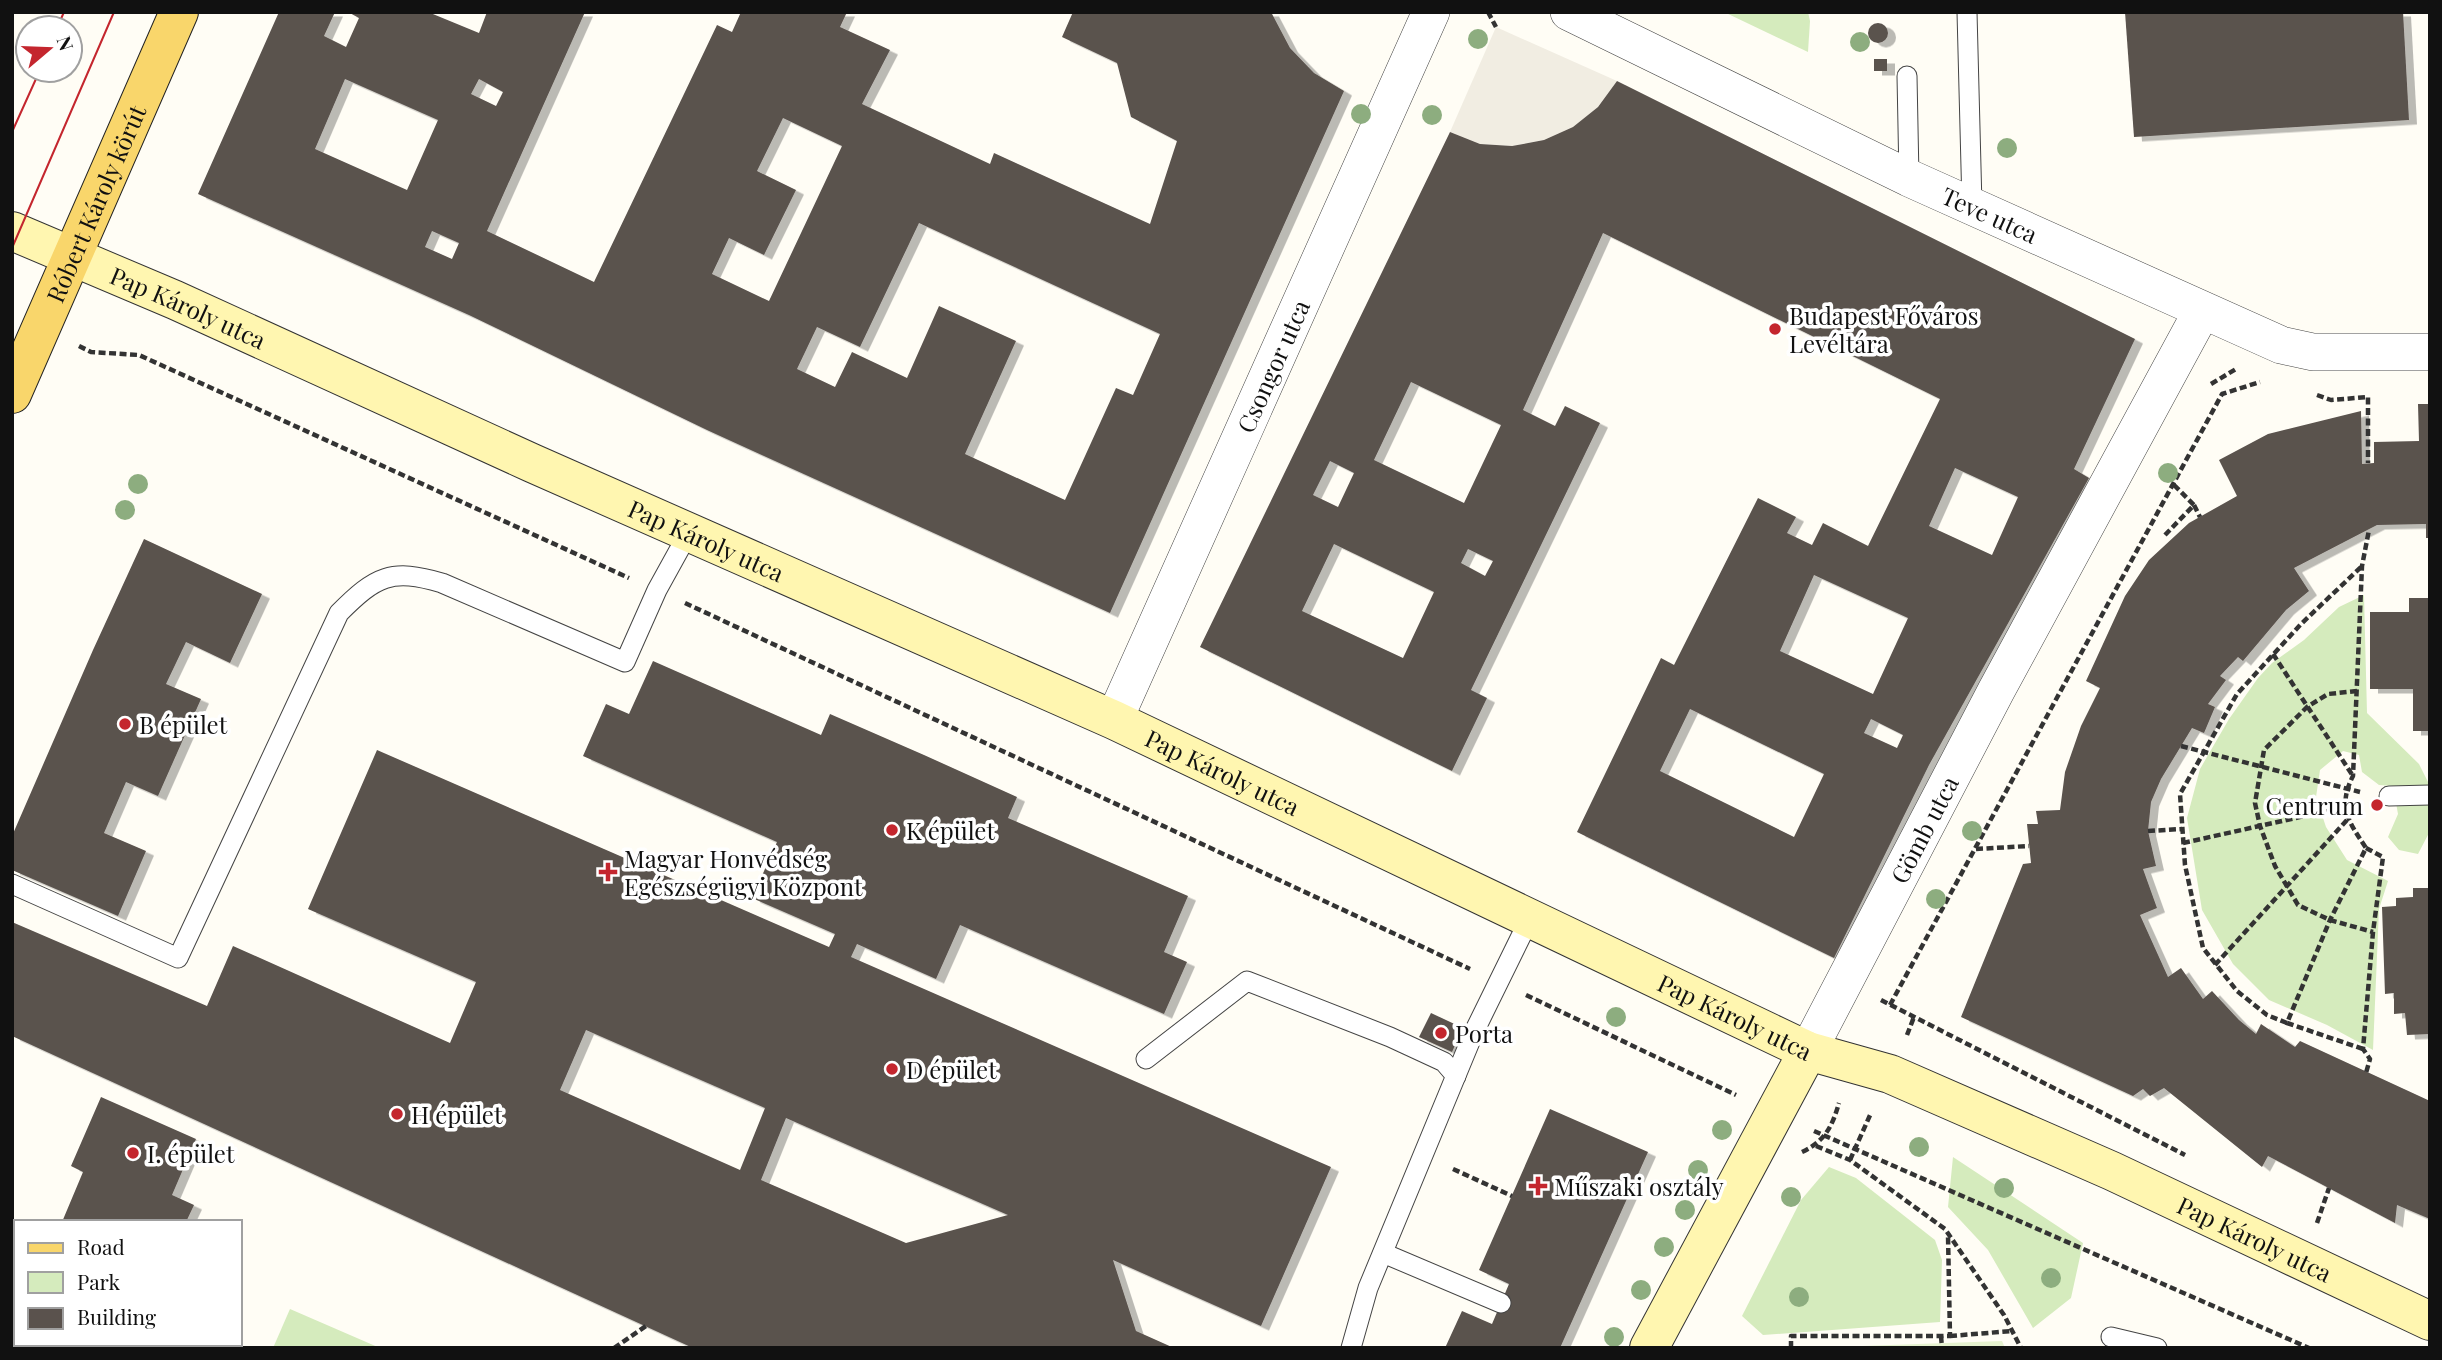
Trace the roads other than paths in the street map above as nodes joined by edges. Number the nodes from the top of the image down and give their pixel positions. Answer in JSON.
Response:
{"nodes":[{"id":1,"x":179,"y":12,"type":"edge"},
{"id":2,"x":1431,"y":12,"type":"edge"},
{"id":3,"x":1569,"y":12,"type":"edge"},
{"id":4,"x":1967,"y":12,"type":"edge"},
{"id":5,"x":1907,"y":76,"type":"dead end"},
{"id":6,"x":1909,"y":178,"type":"junction"},
{"id":7,"x":1972,"y":206,"type":"junction"},
{"id":8,"x":12,"y":232,"type":"edge"},
{"id":9,"x":72,"y":256,"type":"junction"},
{"id":10,"x":2202,"y":311,"type":"junction"},
{"id":11,"x":2430,"y":352,"type":"edge"},
{"id":12,"x":12,"y":394,"type":"edge"},
{"id":13,"x":689,"y":532,"type":"junction"},
{"id":14,"x":1114,"y":720,"type":"junction"},
{"id":15,"x":2389,"y":796,"type":"road end"},
{"id":16,"x":2430,"y":796,"type":"edge"},
{"id":17,"x":12,"y":884,"type":"edge"},
{"id":18,"x":1530,"y":918,"type":"junction"},
{"id":19,"x":1808,"y":1051,"type":"junction"},
{"id":20,"x":1146,"y":1059,"type":"dead end"},
{"id":21,"x":1456,"y":1076,"type":"junction"},
{"id":22,"x":1383,"y":1253,"type":"junction"},
{"id":23,"x":1501,"y":1303,"type":"dead end"},
{"id":24,"x":2430,"y":1321,"type":"edge"},
{"id":25,"x":2111,"y":1337,"type":"dead end"},
{"id":26,"x":1351,"y":1348,"type":"edge"},
{"id":27,"x":1648,"y":1348,"type":"edge"},
{"id":28,"x":2157,"y":1348,"type":"edge"}],
"edges":[{"from":1,"to":9,"type":"main road","name":"Róbert Károly körút"},
{"from":2,"to":14,"type":"street","name":"Csongor utca"},
{"from":3,"to":6,"type":"street","name":"Teve utca"},
{"from":4,"to":7,"type":"lane"},
{"from":5,"to":6,"type":"lane"},
{"from":6,"to":7,"type":"street","name":"Teve utca"},
{"from":7,"to":10,"type":"street","name":"Teve utca"},
{"from":8,"to":9,"type":"street","name":"Pap Károly utca"},
{"from":9,"to":12,"type":"main road","name":"Róbert Károly körút"},
{"from":9,"to":13,"type":"street","name":"Pap Károly utca"},
{"from":10,"to":11,"type":"street","name":"Teve utca"},
{"from":10,"to":19,"type":"street","name":"Gömb utca"},
{"from":13,"to":14,"type":"street","name":"Pap Károly utca"},
{"from":13,"to":17,"type":"lane"},
{"from":14,"to":18,"type":"street","name":"Pap Károly utca"},
{"from":15,"to":16,"type":"lane"},
{"from":18,"to":19,"type":"street","name":"Pap Károly utca"},
{"from":18,"to":21,"type":"lane"},
{"from":19,"to":24,"type":"street","name":"Pap Károly utca"},
{"from":19,"to":27,"type":"street","name":"Gömb utca"},
{"from":20,"to":21,"type":"lane"},
{"from":21,"to":22,"type":"lane"},
{"from":22,"to":23,"type":"lane"},
{"from":22,"to":26,"type":"lane"},
{"from":25,"to":28,"type":"lane"}]}
